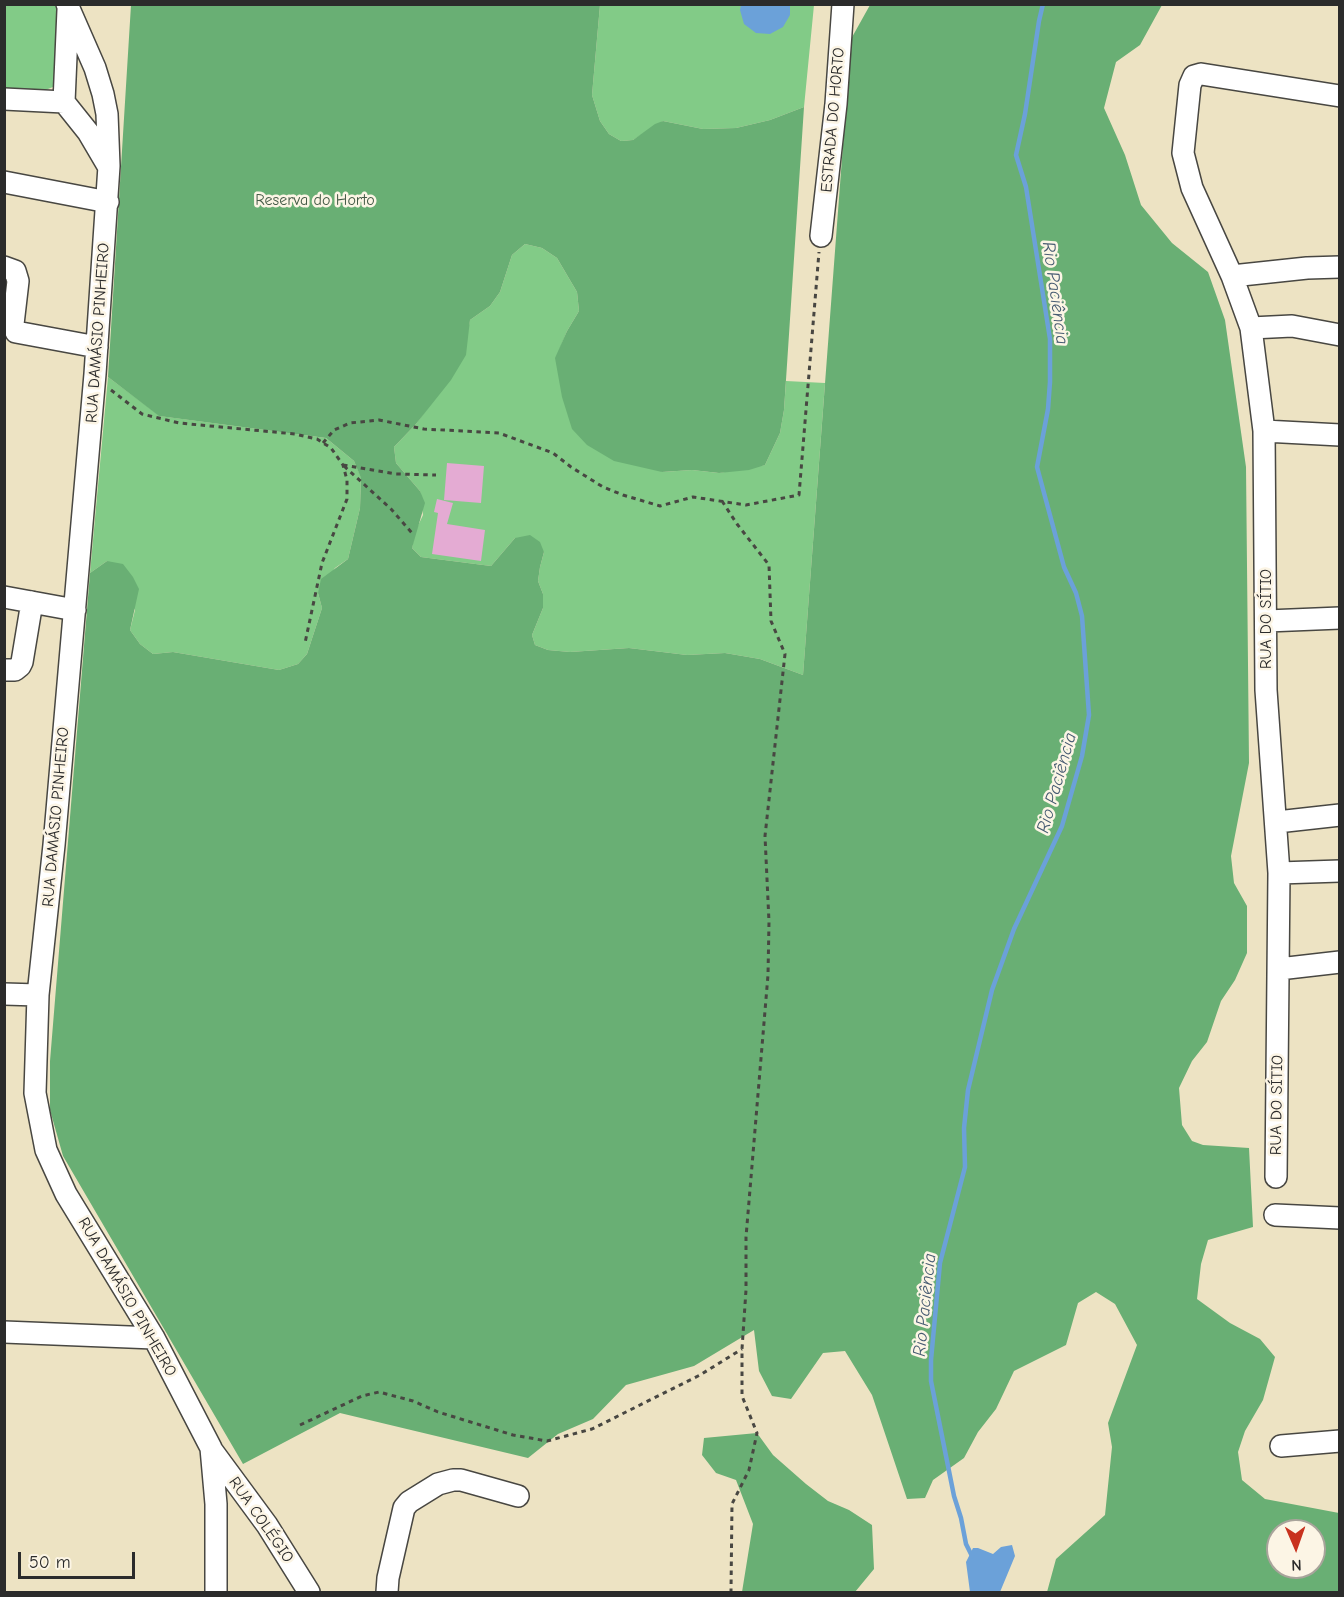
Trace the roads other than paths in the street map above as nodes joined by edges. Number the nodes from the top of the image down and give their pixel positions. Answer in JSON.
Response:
{"nodes":[{"id":1,"x":843,"y":4,"type":"edge"},
{"id":2,"x":68,"y":5,"type":"edge"},
{"id":3,"x":1340,"y":96,"type":"edge"},
{"id":4,"x":4,"y":99,"type":"edge"},
{"id":5,"x":64,"y":102,"type":"junction"},
{"id":6,"x":109,"y":166,"type":"junction"},
{"id":7,"x":4,"y":182,"type":"edge"},
{"id":8,"x":108,"y":202,"type":"junction"},
{"id":9,"x":821,"y":236,"type":"road end"},
{"id":10,"x":4,"y":267,"type":"edge"},
{"id":11,"x":1340,"y":267,"type":"edge"},
{"id":12,"x":1232,"y":276,"type":"junction"},
{"id":13,"x":9,"y":316,"type":"edge"},
{"id":14,"x":1251,"y":328,"type":"junction"},
{"id":15,"x":1340,"y":335,"type":"edge"},
{"id":16,"x":97,"y":347,"type":"junction"},
{"id":17,"x":1264,"y":431,"type":"junction"},
{"id":18,"x":1340,"y":435,"type":"edge"},
{"id":19,"x":4,"y":597,"type":"edge"},
{"id":20,"x":32,"y":602,"type":"junction"},
{"id":21,"x":75,"y":610,"type":"junction"},
{"id":22,"x":1340,"y":618,"type":"edge"},
{"id":23,"x":1267,"y":621,"type":"junction"},
{"id":24,"x":4,"y":670,"type":"edge"},
{"id":25,"x":1340,"y":815,"type":"edge"},
{"id":26,"x":1277,"y":822,"type":"junction"},
{"id":27,"x":1340,"y":871,"type":"edge"},
{"id":28,"x":1279,"y":873,"type":"junction"},
{"id":29,"x":1340,"y":962,"type":"edge"},
{"id":30,"x":1279,"y":969,"type":"junction"},
{"id":31,"x":4,"y":994,"type":"edge"},
{"id":32,"x":38,"y":995,"type":"junction"},
{"id":33,"x":1276,"y":1177,"type":"dead end"},
{"id":34,"x":1275,"y":1215,"type":"dead end"},
{"id":35,"x":1340,"y":1218,"type":"edge"},
{"id":36,"x":4,"y":1332,"type":"edge"},
{"id":37,"x":154,"y":1338,"type":"junction"},
{"id":38,"x":1340,"y":1441,"type":"edge"},
{"id":39,"x":1281,"y":1446,"type":"dead end"},
{"id":40,"x":211,"y":1448,"type":"junction"},
{"id":41,"x":518,"y":1496,"type":"dead end"},
{"id":42,"x":216,"y":1593,"type":"edge"},
{"id":43,"x":309,"y":1593,"type":"edge"},
{"id":44,"x":387,"y":1593,"type":"edge"}],
"edges":[{"from":1,"to":9,"type":"street","name":"ESTRADA DO HORTO"},
{"from":2,"to":5,"type":"street"},
{"from":2,"to":6,"type":"street","name":"RUA DAMÁSIO PINHEIRO"},
{"from":3,"to":12,"type":"street","name":"RUA DO SÍTIO"},
{"from":4,"to":5,"type":"street"},
{"from":5,"to":6,"type":"street"},
{"from":6,"to":8,"type":"street","name":"RUA DAMÁSIO PINHEIRO"},
{"from":7,"to":8,"type":"street"},
{"from":8,"to":16,"type":"street","name":"RUA DAMÁSIO PINHEIRO"},
{"from":10,"to":13,"type":"street"},
{"from":11,"to":12,"type":"street"},
{"from":12,"to":14,"type":"street","name":"RUA DO SÍTIO"},
{"from":13,"to":16,"type":"street"},
{"from":14,"to":15,"type":"street"},
{"from":14,"to":17,"type":"street","name":"RUA DO SÍTIO"},
{"from":16,"to":21,"type":"street","name":"RUA DAMÁSIO PINHEIRO"},
{"from":17,"to":18,"type":"street"},
{"from":17,"to":23,"type":"street","name":"RUA DO SÍTIO"},
{"from":19,"to":20,"type":"street"},
{"from":20,"to":21,"type":"street"},
{"from":20,"to":24,"type":"street"},
{"from":21,"to":32,"type":"street","name":"RUA DAMÁSIO PINHEIRO"},
{"from":22,"to":23,"type":"street"},
{"from":23,"to":26,"type":"street","name":"RUA DO SÍTIO"},
{"from":25,"to":26,"type":"street"},
{"from":26,"to":28,"type":"street","name":"RUA DO SÍTIO"},
{"from":27,"to":28,"type":"street"},
{"from":28,"to":30,"type":"street","name":"RUA DO SÍTIO"},
{"from":29,"to":30,"type":"street"},
{"from":30,"to":33,"type":"street","name":"RUA DO SÍTIO"},
{"from":31,"to":32,"type":"street"},
{"from":32,"to":37,"type":"street","name":"RUA DAMÁSIO PINHEIRO"},
{"from":34,"to":35,"type":"street"},
{"from":36,"to":37,"type":"street"},
{"from":37,"to":40,"type":"street","name":"RUA DAMÁSIO PINHEIRO"},
{"from":38,"to":39,"type":"street"},
{"from":40,"to":42,"type":"street","name":"RUA DAMÁSIO PINHEIRO"},
{"from":40,"to":43,"type":"street","name":"RUA COLÉGIO"},
{"from":41,"to":44,"type":"street"}]}
